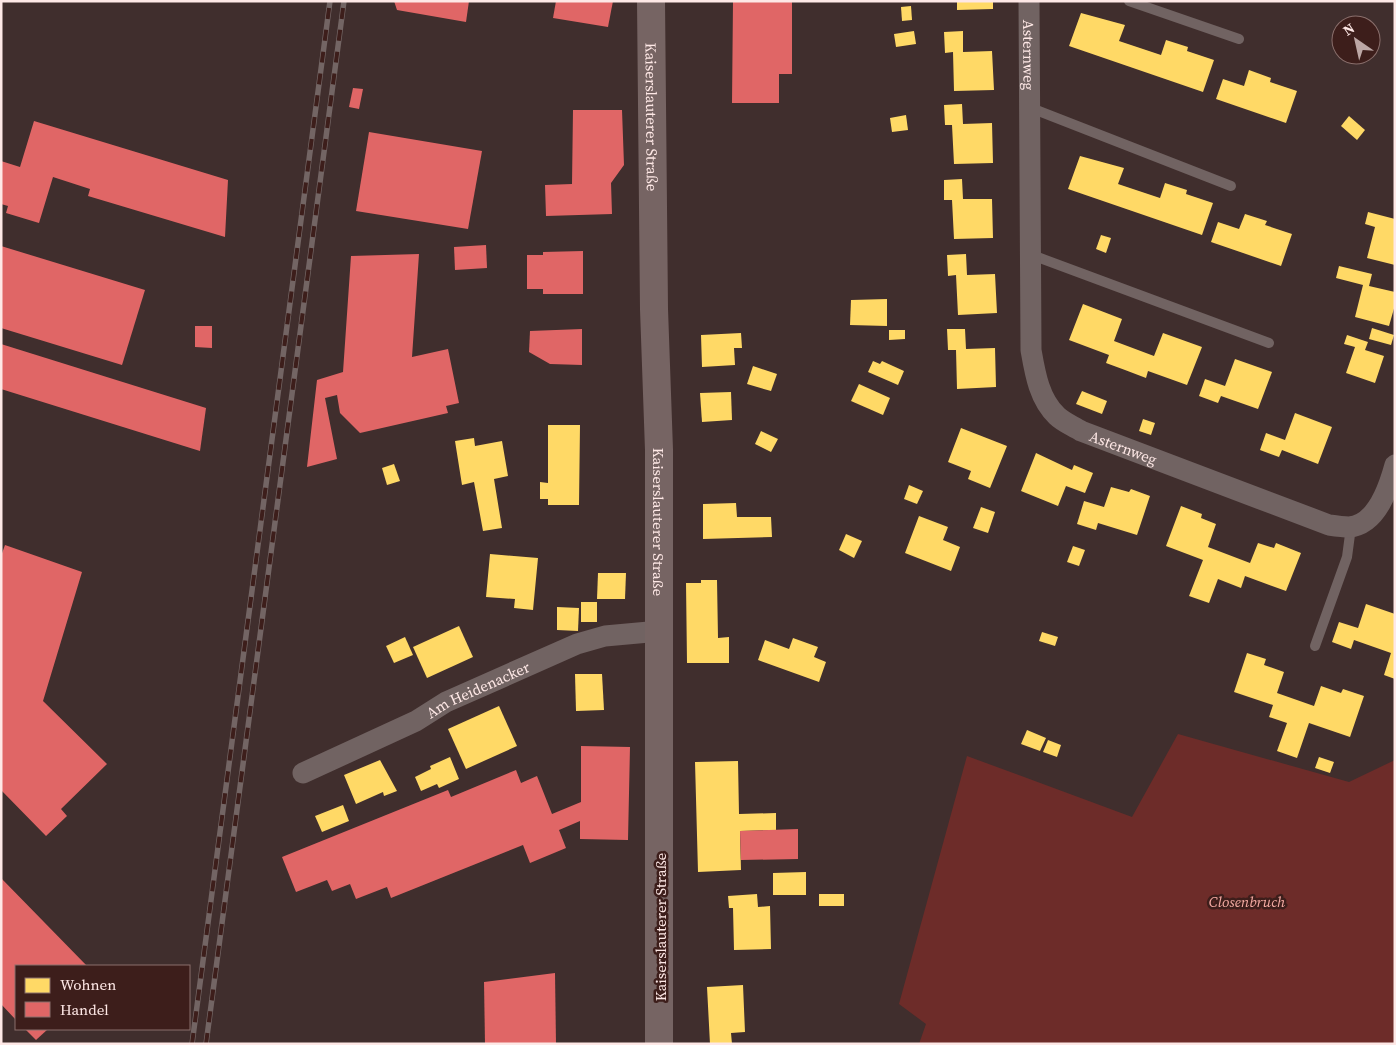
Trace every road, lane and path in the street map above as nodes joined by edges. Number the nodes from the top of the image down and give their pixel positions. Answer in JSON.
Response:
{"nodes":[{"id":1,"x":651,"y":1,"type":"edge"},
{"id":2,"x":1029,"y":1,"type":"edge"},
{"id":3,"x":1129,"y":1,"type":"edge"},
{"id":4,"x":1239,"y":39,"type":"dead end"},
{"id":5,"x":1030,"y":108,"type":"junction"},
{"id":6,"x":1231,"y":186,"type":"dead end"},
{"id":7,"x":1032,"y":255,"type":"junction"},
{"id":8,"x":1269,"y":343,"type":"dead end"},
{"id":9,"x":1395,"y":465,"type":"edge"},
{"id":10,"x":1351,"y":527,"type":"junction"},
{"id":11,"x":660,"y":631,"type":"junction"},
{"id":12,"x":1315,"y":646,"type":"dead end"},
{"id":13,"x":303,"y":773,"type":"dead end"},
{"id":14,"x":660,"y":1044,"type":"edge"}],
"edges":[{"from":1,"to":11,"type":"main road","name":"Kaiserslauterer Straße"},
{"from":2,"to":5,"type":"street","name":"Asternweg"},
{"from":3,"to":4,"type":"lane"},
{"from":5,"to":6,"type":"lane","name":"Asternweg"},
{"from":5,"to":7,"type":"street","name":"Asternweg"},
{"from":7,"to":8,"type":"lane"},
{"from":7,"to":10,"type":"street","name":"Asternweg"},
{"from":9,"to":10,"type":"street"},
{"from":10,"to":12,"type":"lane"},
{"from":11,"to":13,"type":"street","name":"Am Heidenacker"},
{"from":11,"to":14,"type":"main road","name":"Kaiserslauterer Straße"}]}
